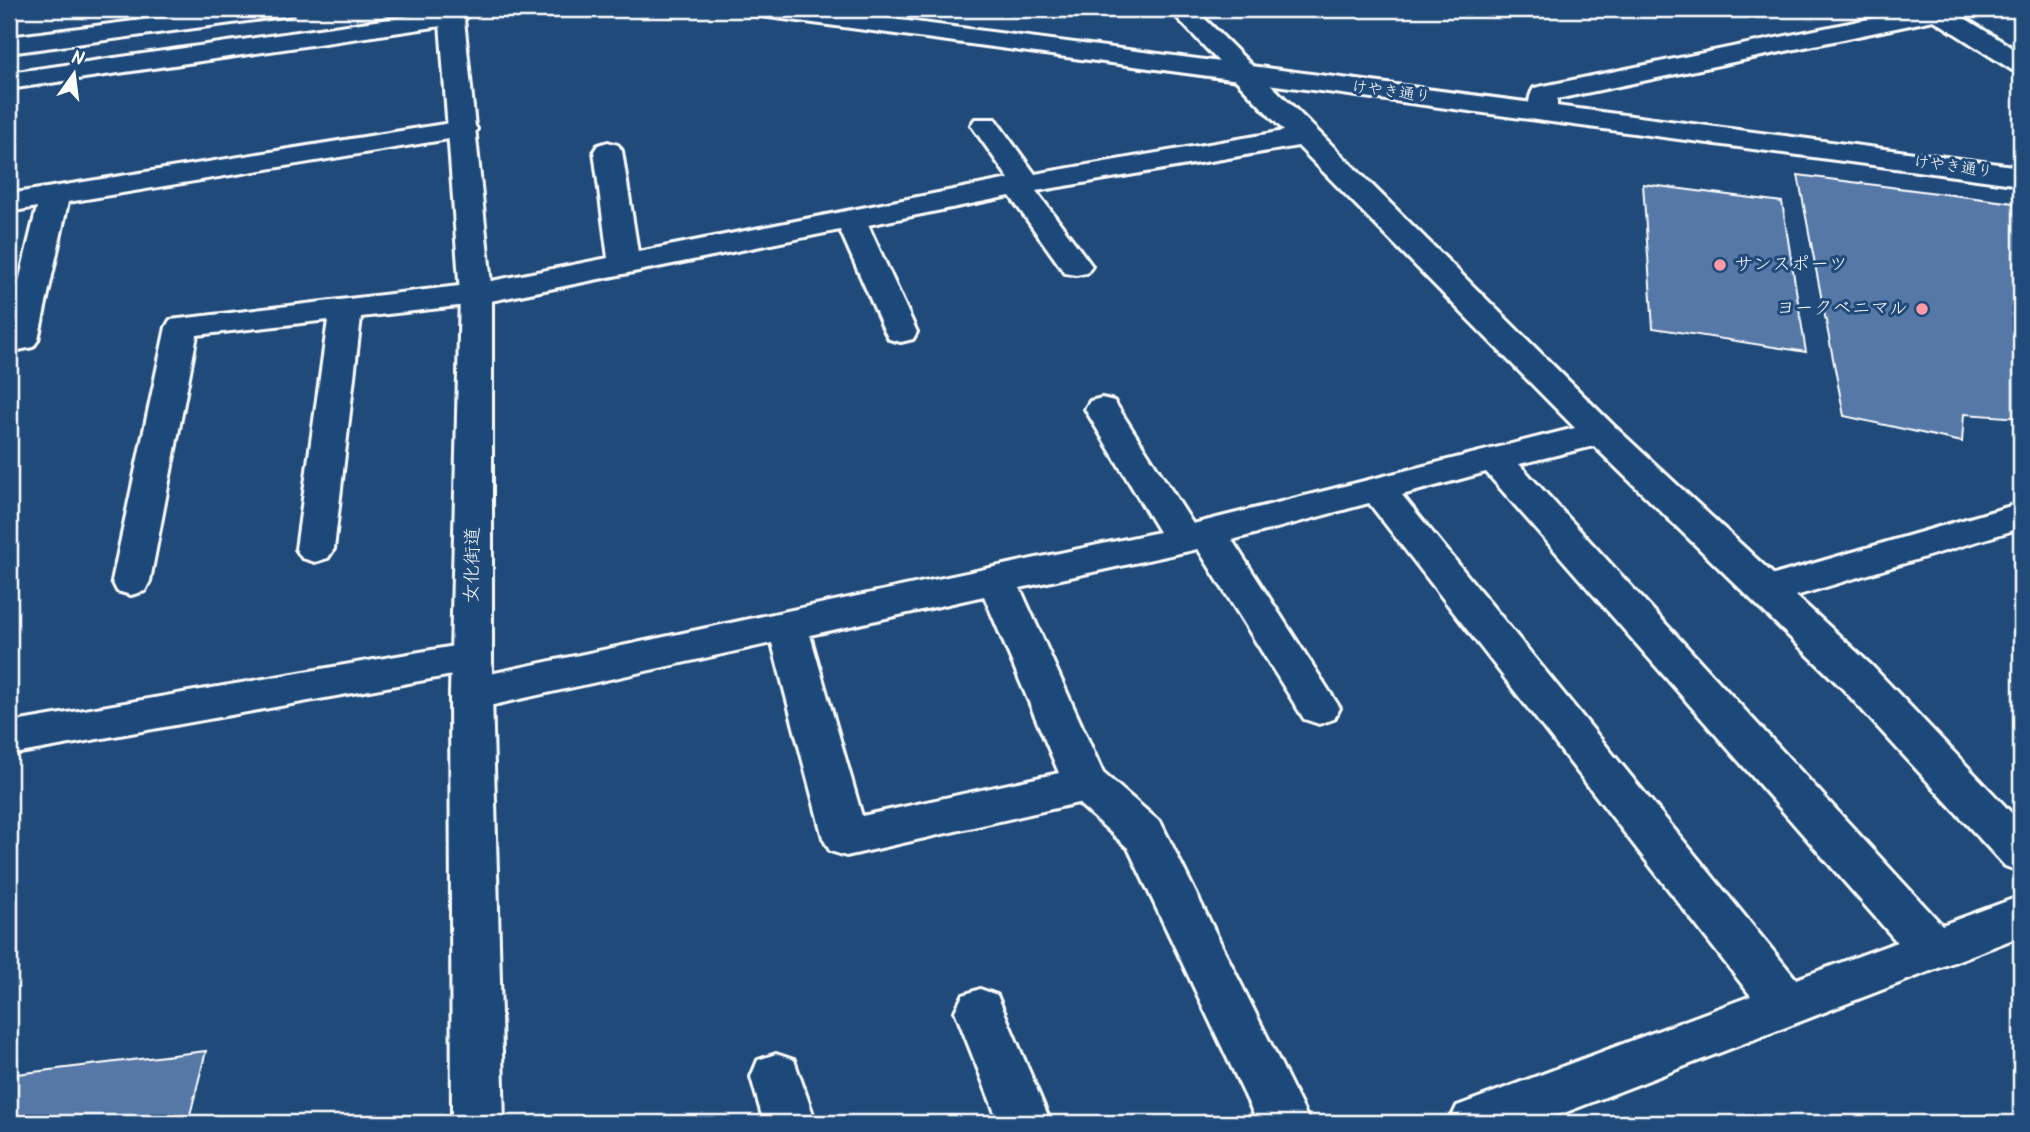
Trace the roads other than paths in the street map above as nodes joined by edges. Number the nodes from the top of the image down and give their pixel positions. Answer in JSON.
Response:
{"nodes":[{"id":1,"x":284,"y":9,"type":"edge"},
{"id":2,"x":761,"y":9,"type":"edge"},
{"id":3,"x":1181,"y":9,"type":"edge"},
{"id":4,"x":1935,"y":10,"type":"edge"},
{"id":5,"x":452,"y":13,"type":"edge"},
{"id":6,"x":9,"y":45,"type":"edge"},
{"id":7,"x":2021,"y":64,"type":"edge"},
{"id":8,"x":1240,"y":72,"type":"junction"},
{"id":9,"x":9,"y":81,"type":"edge"},
{"id":10,"x":1543,"y":113,"type":"junction"},
{"id":11,"x":985,"y":125,"type":"dead end"},
{"id":12,"x":463,"y":129,"type":"junction"},
{"id":13,"x":1306,"y":136,"type":"junction"},
{"id":14,"x":608,"y":152,"type":"dead end"},
{"id":15,"x":2021,"y":176,"type":"edge"},
{"id":16,"x":1022,"y":185,"type":"junction"},
{"id":17,"x":55,"y":196,"type":"junction"},
{"id":18,"x":9,"y":204,"type":"edge"},
{"id":19,"x":850,"y":219,"type":"junction"},
{"id":20,"x":624,"y":264,"type":"junction"},
{"id":21,"x":1076,"y":266,"type":"dead end"},
{"id":22,"x":476,"y":294,"type":"junction"},
{"id":23,"x":346,"y":308,"type":"junction"},
{"id":24,"x":901,"y":332,"type":"dead end"},
{"id":25,"x":9,"y":342,"type":"edge"},
{"id":26,"x":1102,"y":409,"type":"dead end"},
{"id":27,"x":1601,"y":433,"type":"junction"},
{"id":28,"x":1494,"y":458,"type":"junction"},
{"id":29,"x":1378,"y":490,"type":"junction"},
{"id":30,"x":2021,"y":514,"type":"edge"},
{"id":31,"x":1195,"y":536,"type":"junction"},
{"id":32,"x":315,"y":549,"type":"dead end"},
{"id":33,"x":996,"y":580,"type":"junction"},
{"id":34,"x":131,"y":581,"type":"dead end"},
{"id":35,"x":1767,"y":591,"type":"junction"},
{"id":36,"x":787,"y":625,"type":"junction"},
{"id":37,"x":471,"y":676,"type":"junction"},
{"id":38,"x":1319,"y":708,"type":"dead end"},
{"id":39,"x":9,"y":739,"type":"edge"},
{"id":40,"x":1086,"y":784,"type":"junction"},
{"id":41,"x":2021,"y":853,"type":"edge"},
{"id":42,"x":2021,"y":916,"type":"edge"},
{"id":43,"x":1933,"y":949,"type":"junction"},
{"id":44,"x":1787,"y":1005,"type":"junction"},
{"id":45,"x":980,"y":1011,"type":"dead end"},
{"id":46,"x":478,"y":1123,"type":"edge"},
{"id":47,"x":1025,"y":1123,"type":"edge"},
{"id":48,"x":1284,"y":1123,"type":"edge"},
{"id":49,"x":1475,"y":1123,"type":"edge"}],
"edges":[{"from":1,"to":6,"type":"street"},
{"from":2,"to":8,"type":"street","name":"けやき通り"},
{"from":3,"to":8,"type":"street"},
{"from":4,"to":7,"type":"street"},
{"from":4,"to":10,"type":"street"},
{"from":5,"to":9,"type":"street"},
{"from":5,"to":12,"type":"street","name":"女化街道"},
{"from":8,"to":10,"type":"street","name":"けやき通り"},
{"from":8,"to":13,"type":"street"},
{"from":10,"to":15,"type":"street","name":"けやき通り"},
{"from":11,"to":16,"type":"street"},
{"from":12,"to":17,"type":"street"},
{"from":12,"to":22,"type":"street","name":"女化街道"},
{"from":13,"to":16,"type":"street"},
{"from":13,"to":27,"type":"street"},
{"from":14,"to":20,"type":"street"},
{"from":16,"to":19,"type":"street"},
{"from":16,"to":21,"type":"street"},
{"from":17,"to":18,"type":"street"},
{"from":17,"to":25,"type":"street"},
{"from":19,"to":20,"type":"street"},
{"from":19,"to":24,"type":"street"},
{"from":20,"to":22,"type":"street"},
{"from":22,"to":23,"type":"street"},
{"from":22,"to":37,"type":"street","name":"女化街道"},
{"from":23,"to":32,"type":"street"},
{"from":23,"to":34,"type":"street"},
{"from":26,"to":31,"type":"street"},
{"from":27,"to":28,"type":"street"},
{"from":27,"to":35,"type":"street"},
{"from":28,"to":29,"type":"street"},
{"from":28,"to":43,"type":"street"},
{"from":29,"to":31,"type":"street"},
{"from":29,"to":44,"type":"street"},
{"from":30,"to":35,"type":"street"},
{"from":31,"to":33,"type":"street"},
{"from":31,"to":38,"type":"street"},
{"from":33,"to":36,"type":"street"},
{"from":33,"to":40,"type":"street"},
{"from":35,"to":41,"type":"street"},
{"from":36,"to":37,"type":"street"},
{"from":36,"to":40,"type":"street"},
{"from":37,"to":39,"type":"street"},
{"from":37,"to":46,"type":"street","name":"女化街道"},
{"from":40,"to":48,"type":"street"},
{"from":42,"to":43,"type":"street"},
{"from":43,"to":44,"type":"street"},
{"from":44,"to":49,"type":"street"},
{"from":45,"to":47,"type":"street"}]}
